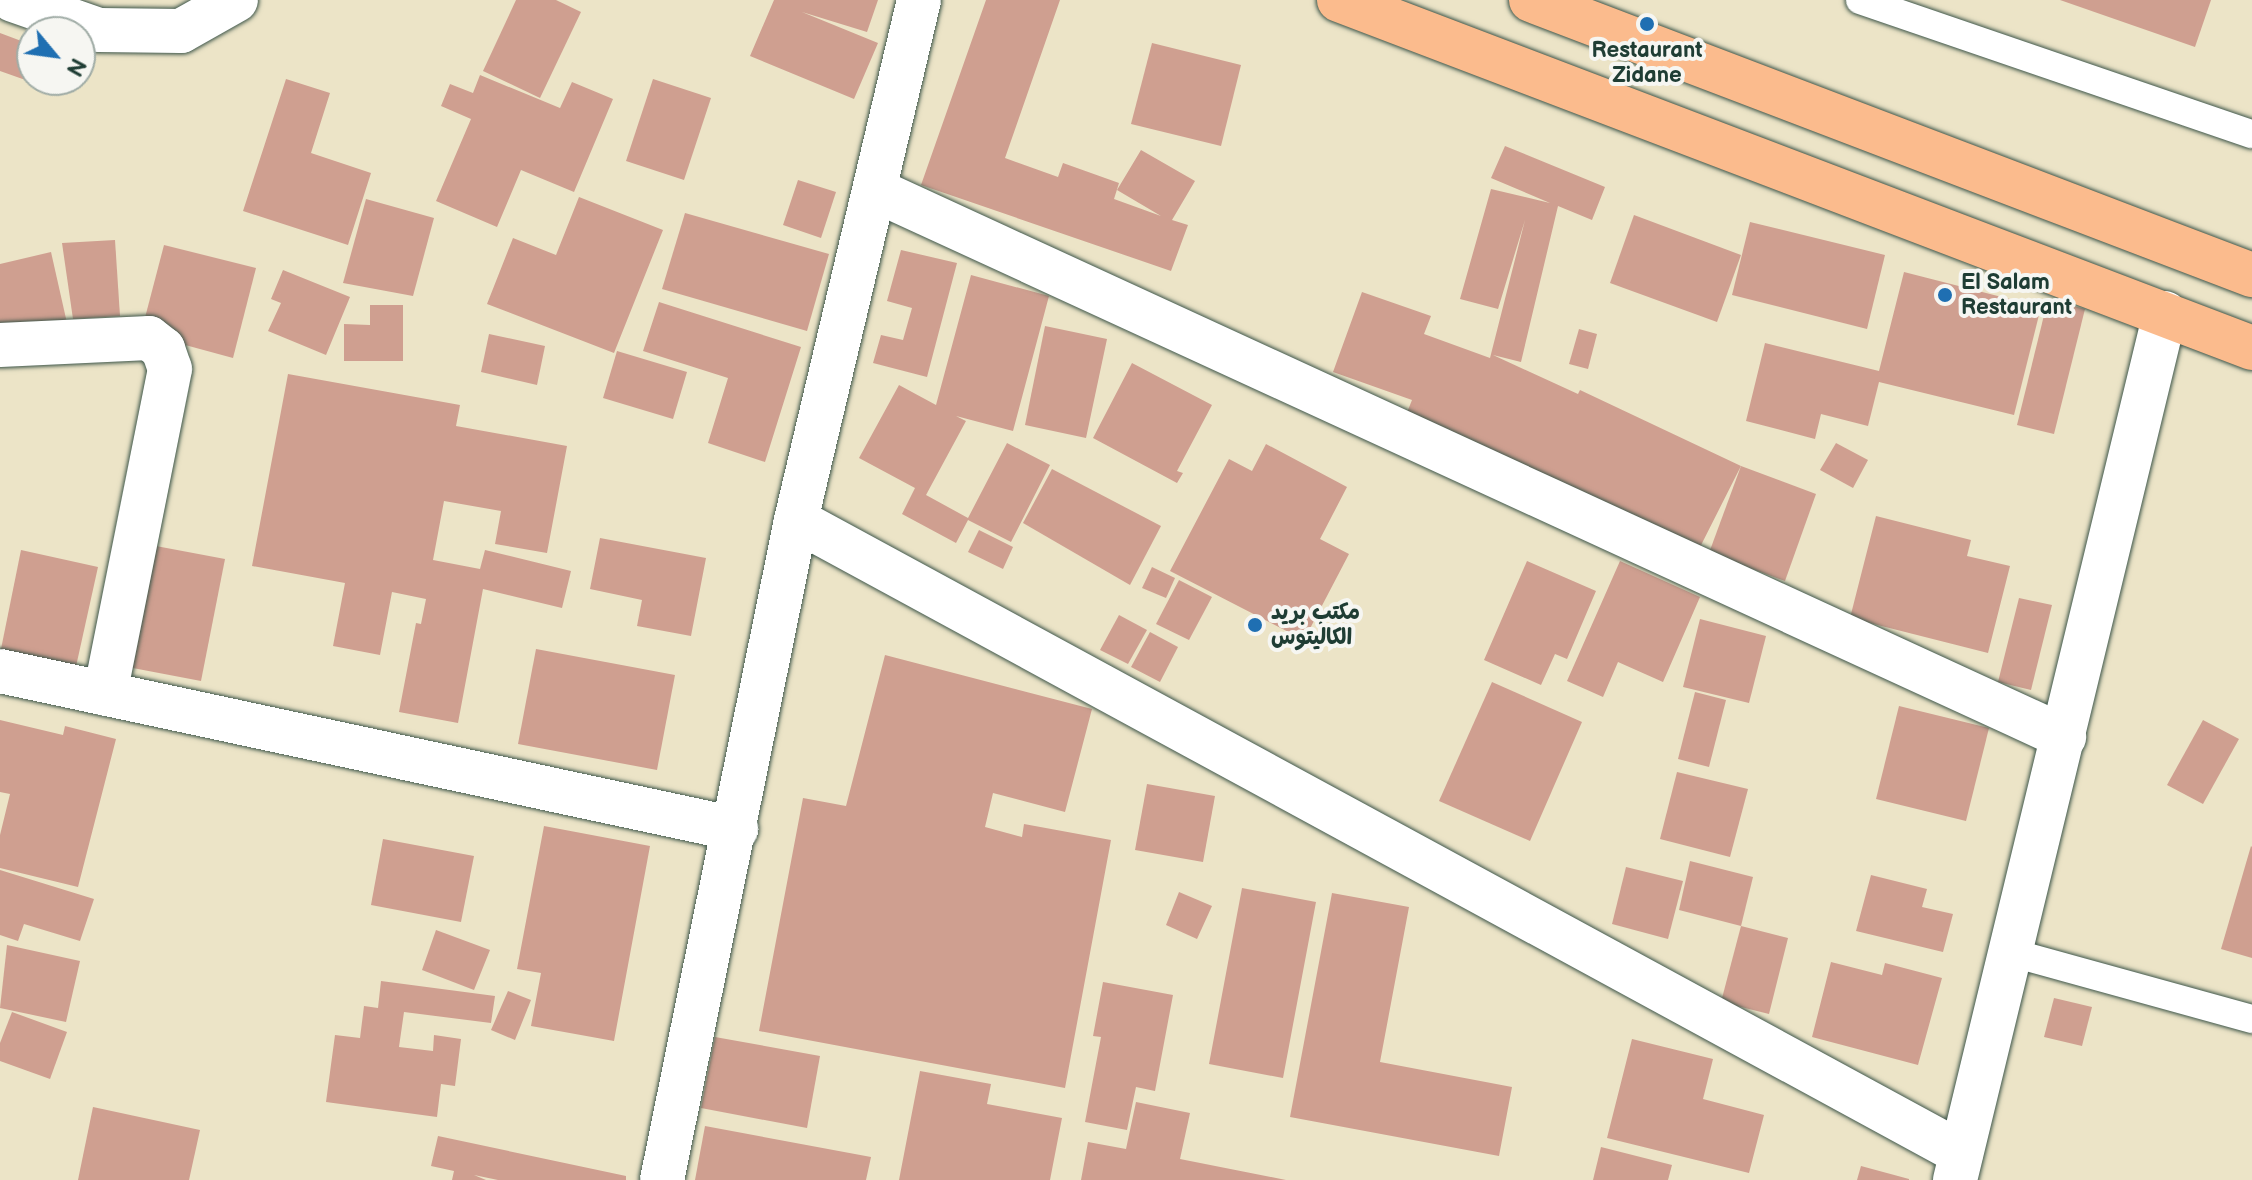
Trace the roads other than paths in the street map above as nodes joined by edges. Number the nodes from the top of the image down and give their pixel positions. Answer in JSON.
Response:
{"nodes":[{"id":1,"x":13,"y":0,"type":"edge"},
{"id":2,"x":236,"y":0,"type":"edge"},
{"id":3,"x":919,"y":0,"type":"edge"},
{"id":4,"x":1339,"y":0,"type":"edge"},
{"id":5,"x":1531,"y":0,"type":"edge"},
{"id":6,"x":1860,"y":0,"type":"edge"},
{"id":7,"x":1587,"y":10,"type":"edge"},
{"id":8,"x":2252,"y":134,"type":"edge"},
{"id":9,"x":875,"y":190,"type":"junction"},
{"id":10,"x":2252,"y":275,"type":"edge"},
{"id":11,"x":2165,"y":313,"type":"junction"},
{"id":12,"x":0,"y":345,"type":"edge"},
{"id":13,"x":2252,"y":348,"type":"edge"},
{"id":14,"x":796,"y":520,"type":"junction"},
{"id":15,"x":0,"y":671,"type":"edge"},
{"id":16,"x":105,"y":694,"type":"junction"},
{"id":17,"x":2064,"y":737,"type":"junction"},
{"id":18,"x":736,"y":829,"type":"junction"},
{"id":19,"x":2009,"y":952,"type":"junction"},
{"id":20,"x":2252,"y":1019,"type":"edge"},
{"id":21,"x":1958,"y":1166,"type":"edge"},
{"id":22,"x":662,"y":1180,"type":"edge"}],
"edges":[{"from":1,"to":2,"type":"street"},
{"from":3,"to":9,"type":"street"},
{"from":4,"to":11,"type":"main road"},
{"from":5,"to":7,"type":"main road"},
{"from":6,"to":8,"type":"lane"},
{"from":7,"to":10,"type":"main road"},
{"from":9,"to":14,"type":"street"},
{"from":9,"to":17,"type":"street"},
{"from":11,"to":13,"type":"main road"},
{"from":11,"to":17,"type":"street"},
{"from":12,"to":16,"type":"street"},
{"from":14,"to":18,"type":"street"},
{"from":14,"to":21,"type":"street"},
{"from":15,"to":16,"type":"street"},
{"from":16,"to":18,"type":"street"},
{"from":17,"to":19,"type":"street"},
{"from":18,"to":22,"type":"street"},
{"from":19,"to":20,"type":"lane"},
{"from":19,"to":21,"type":"street"}]}
